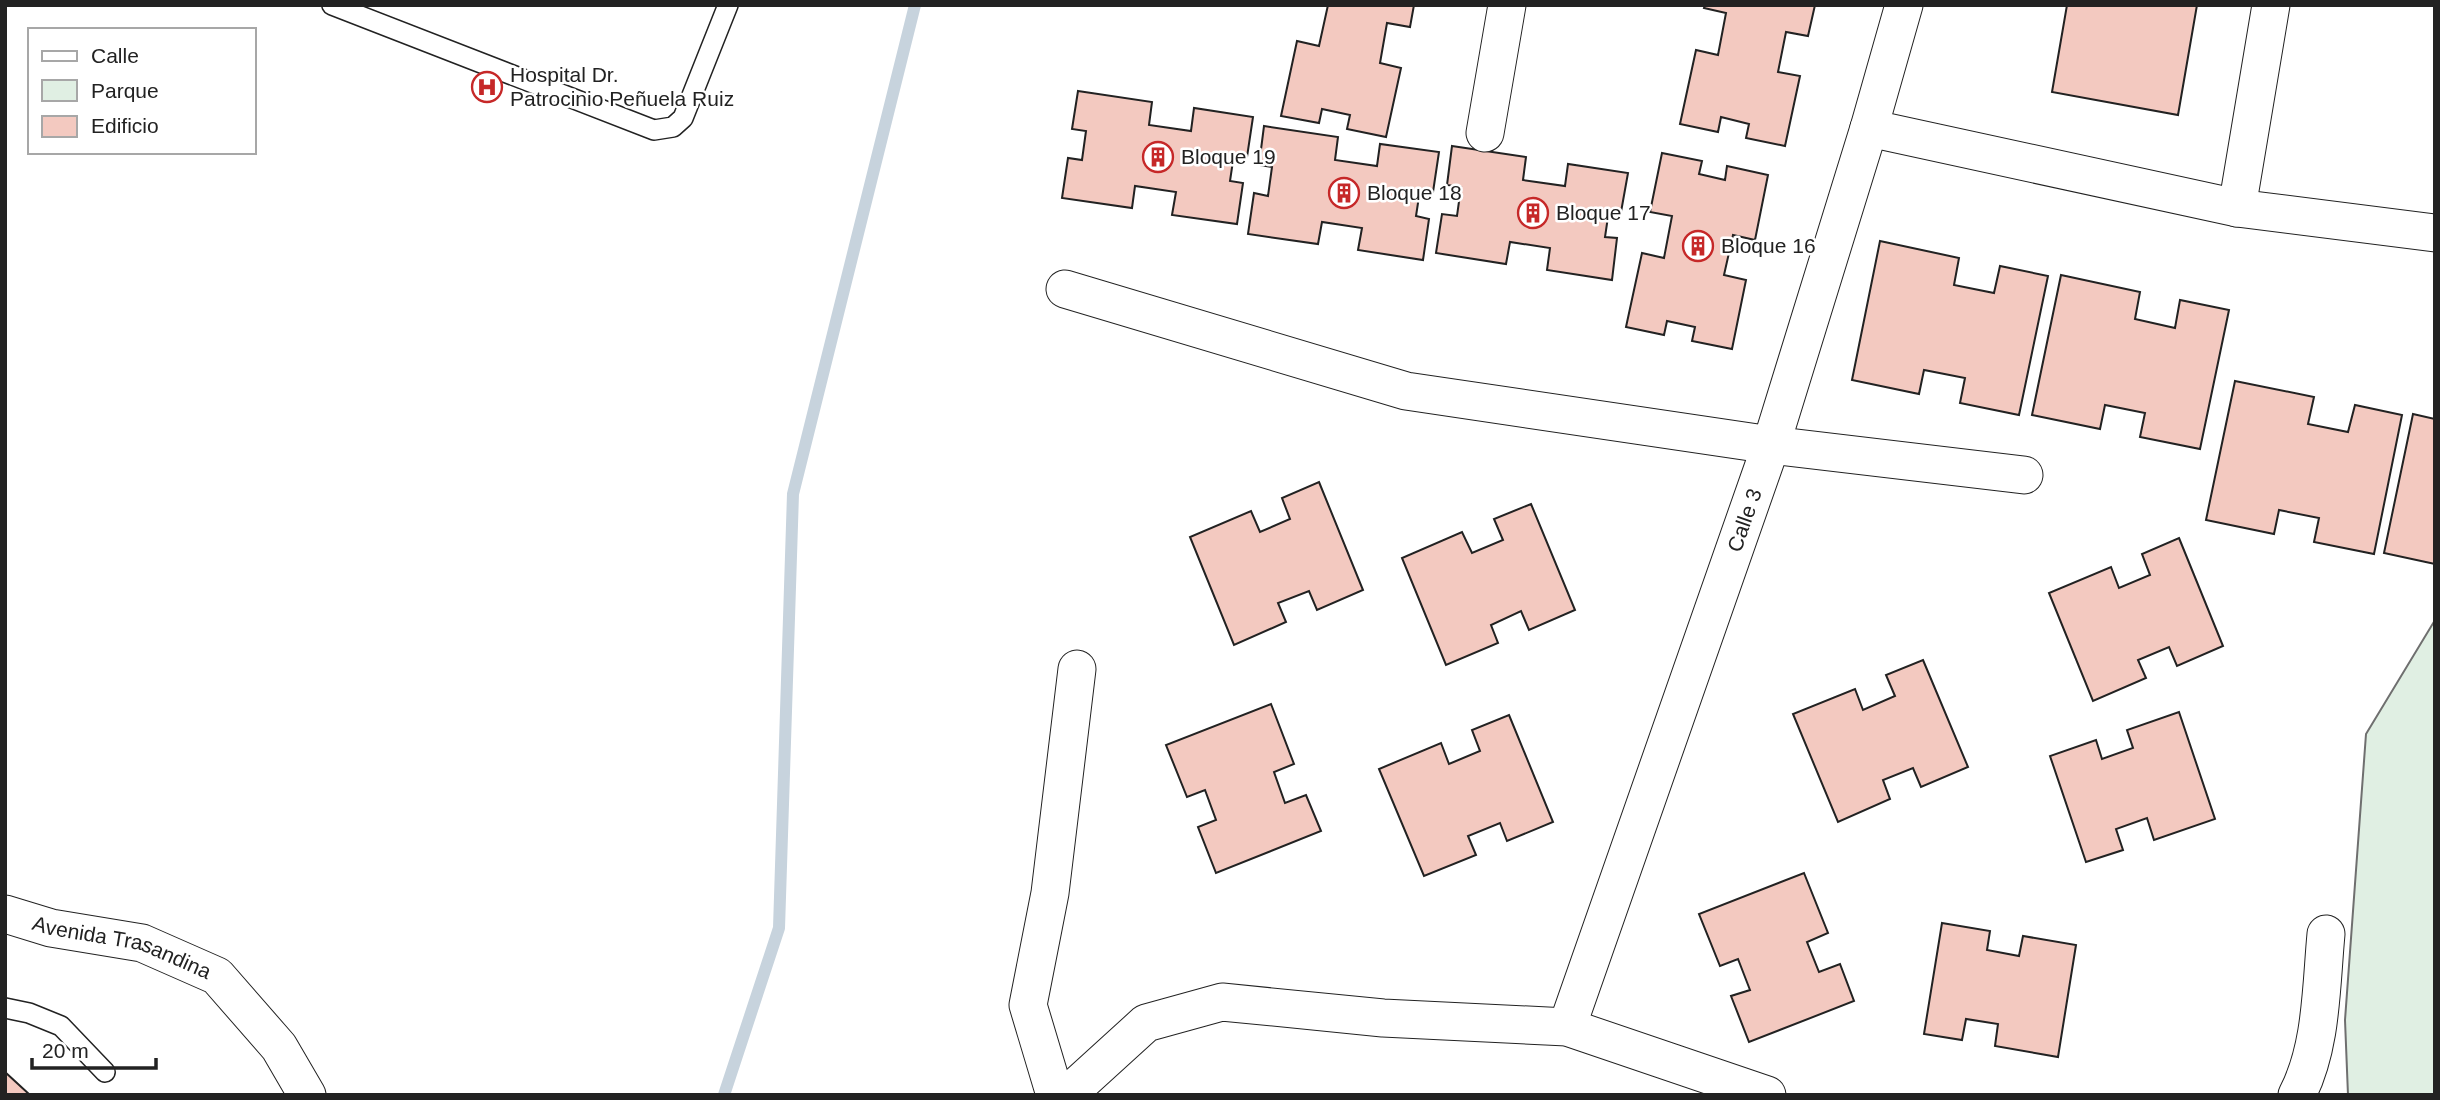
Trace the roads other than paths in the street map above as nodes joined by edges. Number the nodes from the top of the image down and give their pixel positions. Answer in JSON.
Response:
{"nodes":[{"id":1,"x":332,"y":5,"type":"edge"},
{"id":2,"x":728,"y":5,"type":"edge"},
{"id":3,"x":1507,"y":5,"type":"edge"},
{"id":4,"x":1904,"y":5,"type":"edge"},
{"id":5,"x":2271,"y":5,"type":"edge"},
{"id":6,"x":1869,"y":128,"type":"junction"},
{"id":7,"x":1485,"y":133,"type":"dead end"},
{"id":8,"x":2237,"y":208,"type":"junction"},
{"id":9,"x":2435,"y":233,"type":"edge"},
{"id":10,"x":1065,"y":289,"type":"dead end"},
{"id":11,"x":1772,"y":445,"type":"junction"},
{"id":12,"x":2024,"y":475,"type":"dead end"},
{"id":13,"x":1077,"y":669,"type":"dead end"},
{"id":14,"x":5,"y":915,"type":"edge"},
{"id":15,"x":2326,"y":934,"type":"dead end"},
{"id":16,"x":5,"y":1008,"type":"edge"},
{"id":17,"x":1567,"y":1027,"type":"junction"},
{"id":18,"x":105,"y":1072,"type":"dead end"},
{"id":19,"x":307,"y":1095,"type":"edge"},
{"id":20,"x":1055,"y":1095,"type":"edge"},
{"id":21,"x":1067,"y":1095,"type":"edge"},
{"id":22,"x":1767,"y":1095,"type":"edge"},
{"id":23,"x":2297,"y":1095,"type":"edge"}],
"edges":[{"from":1,"to":2,"type":"lane"},
{"from":3,"to":7,"type":"street"},
{"from":4,"to":6,"type":"street","name":"Calle 3"},
{"from":5,"to":8,"type":"street"},
{"from":6,"to":8,"type":"street"},
{"from":6,"to":11,"type":"street","name":"Calle 3"},
{"from":8,"to":9,"type":"street"},
{"from":10,"to":11,"type":"street"},
{"from":11,"to":12,"type":"street"},
{"from":11,"to":17,"type":"street","name":"Calle 3"},
{"from":13,"to":20,"type":"street"},
{"from":14,"to":19,"type":"street","name":"Avenida Trasandina"},
{"from":15,"to":23,"type":"street"},
{"from":16,"to":18,"type":"lane"},
{"from":17,"to":21,"type":"street"},
{"from":17,"to":22,"type":"street"}]}
